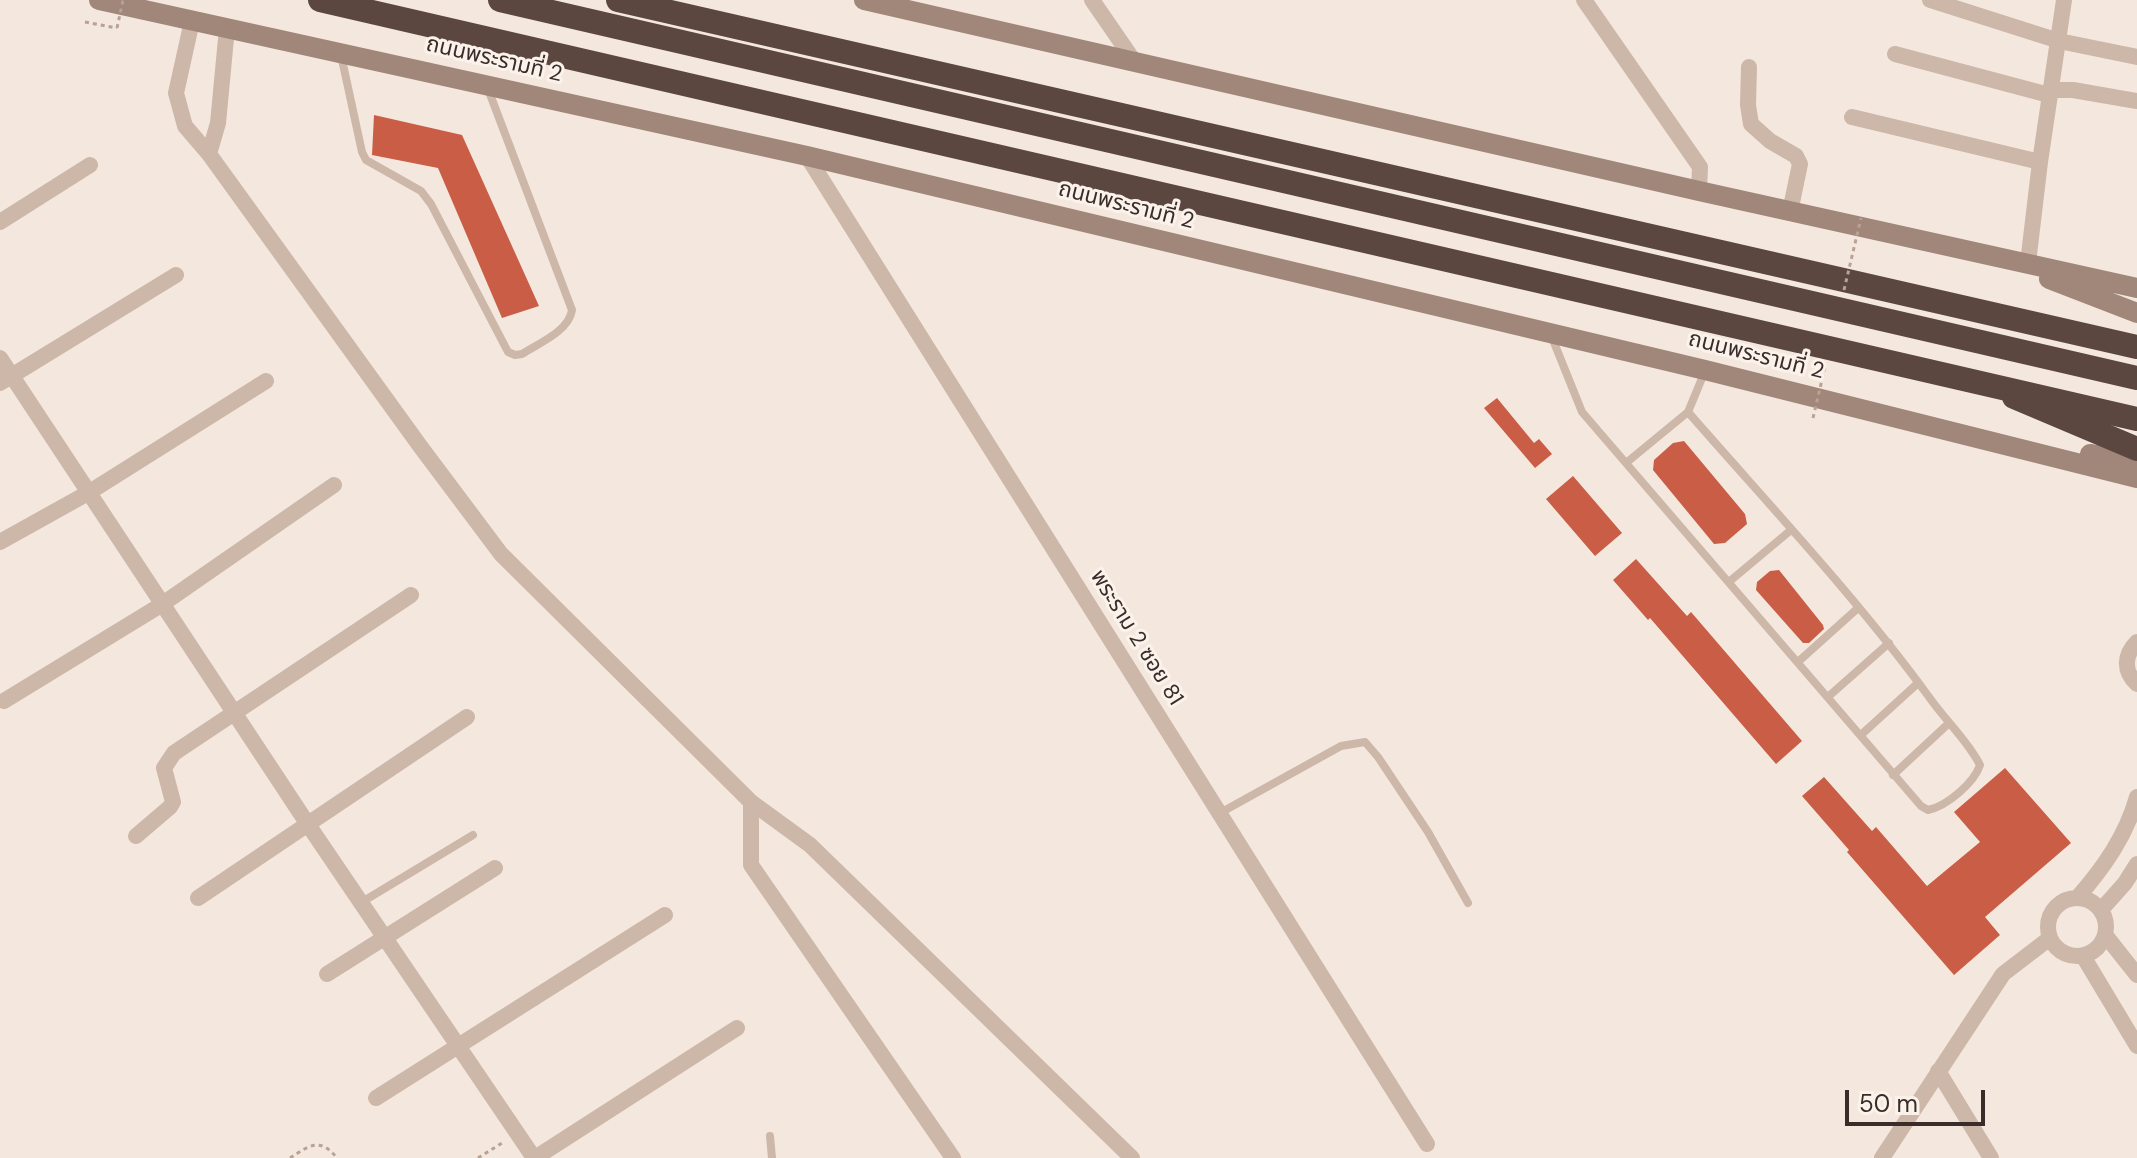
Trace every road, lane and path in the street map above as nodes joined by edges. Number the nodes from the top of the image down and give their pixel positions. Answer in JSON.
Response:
{"nodes":[{"id":1,"x":99,"y":0,"type":"edge"},
{"id":2,"x":123,"y":0,"type":"edge"},
{"id":3,"x":322,"y":0,"type":"edge"},
{"id":4,"x":500,"y":0,"type":"edge"},
{"id":5,"x":618,"y":0,"type":"edge"},
{"id":6,"x":864,"y":0,"type":"edge"},
{"id":7,"x":1092,"y":0,"type":"edge"},
{"id":8,"x":1584,"y":0,"type":"edge"},
{"id":9,"x":1930,"y":0,"type":"edge"},
{"id":10,"x":2064,"y":0,"type":"edge"},
{"id":11,"x":911,"y":5,"type":"edge"},
{"id":12,"x":192,"y":21,"type":"junction"},
{"id":13,"x":85,"y":22,"type":"dead end"},
{"id":14,"x":227,"y":28,"type":"junction"},
{"id":15,"x":2059,"y":41,"type":"junction"},
{"id":16,"x":341,"y":52,"type":"junction"},
{"id":17,"x":1895,"y":54,"type":"dead end"},
{"id":18,"x":2137,"y":57,"type":"edge"},
{"id":19,"x":1134,"y":61,"type":"junction"},
{"id":20,"x":1749,"y":67,"type":"dead end"},
{"id":21,"x":487,"y":85,"type":"junction"},
{"id":22,"x":2050,"y":93,"type":"junction"},
{"id":23,"x":2137,"y":101,"type":"edge"},
{"id":24,"x":1852,"y":117,"type":"dead end"},
{"id":25,"x":209,"y":154,"type":"junction"},
{"id":26,"x":807,"y":156,"type":"junction"},
{"id":27,"x":2040,"y":162,"type":"junction"},
{"id":28,"x":90,"y":165,"type":"dead end"},
{"id":29,"x":1699,"y":191,"type":"junction"},
{"id":30,"x":1790,"y":212,"type":"junction"},
{"id":31,"x":0,"y":222,"type":"edge"},
{"id":32,"x":1993,"y":257,"type":"junction"},
{"id":33,"x":2028,"y":263,"type":"junction"},
{"id":34,"x":176,"y":275,"type":"dead end"},
{"id":35,"x":2137,"y":288,"type":"edge"},
{"id":36,"x":2137,"y":313,"type":"edge"},
{"id":37,"x":1994,"y":315,"type":"junction"},
{"id":38,"x":2137,"y":333,"type":"edge"},
{"id":39,"x":1551,"y":335,"type":"junction"},
{"id":40,"x":2137,"y":347,"type":"edge"},
{"id":41,"x":0,"y":358,"type":"edge"},
{"id":42,"x":1705,"y":370,"type":"junction"},
{"id":43,"x":2137,"y":378,"type":"edge"},
{"id":44,"x":6,"y":379,"type":"edge"},
{"id":45,"x":266,"y":381,"type":"dead end"},
{"id":46,"x":1982,"y":383,"type":"junction"},
{"id":47,"x":2059,"y":402,"type":"junction"},
{"id":48,"x":1688,"y":412,"type":"junction"},
{"id":49,"x":2137,"y":420,"type":"edge"},
{"id":50,"x":1966,"y":435,"type":"junction"},
{"id":51,"x":2137,"y":449,"type":"edge"},
{"id":52,"x":2137,"y":461,"type":"edge"},
{"id":53,"x":1626,"y":463,"type":"junction"},
{"id":54,"x":2137,"y":478,"type":"edge"},
{"id":55,"x":334,"y":485,"type":"dead end"},
{"id":56,"x":88,"y":493,"type":"junction"},
{"id":57,"x":1791,"y":530,"type":"junction"},
{"id":58,"x":0,"y":542,"type":"edge"},
{"id":59,"x":1730,"y":581,"type":"junction"},
{"id":60,"x":411,"y":595,"type":"dead end"},
{"id":61,"x":161,"y":605,"type":"junction"},
{"id":62,"x":1858,"y":608,"type":"junction"},
{"id":63,"x":2137,"y":642,"type":"edge"},
{"id":64,"x":1889,"y":643,"type":"junction"},
{"id":65,"x":1799,"y":661,"type":"junction"},
{"id":66,"x":1918,"y":683,"type":"junction"},
{"id":67,"x":2136,"y":685,"type":"edge"},
{"id":68,"x":1829,"y":696,"type":"junction"},
{"id":69,"x":4,"y":701,"type":"dead end"},
{"id":70,"x":235,"y":711,"type":"junction"},
{"id":71,"x":467,"y":717,"type":"dead end"},
{"id":72,"x":1948,"y":724,"type":"junction"},
{"id":73,"x":1862,"y":734,"type":"junction"},
{"id":74,"x":1893,"y":775,"type":"junction"},
{"id":75,"x":2137,"y":797,"type":"edge"},
{"id":76,"x":751,"y":802,"type":"junction"},
{"id":77,"x":1220,"y":813,"type":"junction"},
{"id":78,"x":307,"y":823,"type":"junction"},
{"id":79,"x":473,"y":835,"type":"dead end"},
{"id":80,"x":136,"y":836,"type":"dead end"},
{"id":81,"x":2137,"y":864,"type":"edge"},
{"id":82,"x":495,"y":868,"type":"dead end"},
{"id":83,"x":2078,"y":897,"type":"junction"},
{"id":84,"x":198,"y":898,"type":"dead end"},
{"id":85,"x":361,"y":903,"type":"junction"},
{"id":86,"x":1468,"y":903,"type":"dead end"},
{"id":87,"x":2101,"y":910,"type":"junction"},
{"id":88,"x":665,"y":915,"type":"dead end"},
{"id":89,"x":2106,"y":936,"type":"junction"},
{"id":90,"x":2050,"y":938,"type":"junction"},
{"id":91,"x":385,"y":939,"type":"junction"},
{"id":92,"x":2083,"y":956,"type":"junction"},
{"id":93,"x":327,"y":974,"type":"dead end"},
{"id":94,"x":2137,"y":975,"type":"edge"},
{"id":95,"x":737,"y":1028,"type":"dead end"},
{"id":96,"x":2137,"y":1046,"type":"edge"},
{"id":97,"x":458,"y":1047,"type":"junction"},
{"id":98,"x":1938,"y":1071,"type":"junction"},
{"id":99,"x":376,"y":1098,"type":"dead end"},
{"id":100,"x":517,"y":1133,"type":"junction"},
{"id":101,"x":770,"y":1136,"type":"dead end"},
{"id":102,"x":1427,"y":1144,"type":"dead end"},
{"id":103,"x":290,"y":1158,"type":"edge"},
{"id":104,"x":337,"y":1158,"type":"edge"},
{"id":105,"x":478,"y":1158,"type":"edge"},
{"id":106,"x":534,"y":1158,"type":"edge"},
{"id":107,"x":772,"y":1158,"type":"edge"},
{"id":108,"x":953,"y":1158,"type":"edge"},
{"id":109,"x":1132,"y":1158,"type":"edge"},
{"id":110,"x":1882,"y":1158,"type":"edge"},
{"id":111,"x":1991,"y":1158,"type":"edge"}],
"edges":[{"from":1,"to":12,"type":"main road","name":"ถนนพระรามที่ 2"},
{"from":2,"to":13,"type":"path","bridge":true},
{"from":3,"to":46,"type":"highway","name":"ถนนพระรามที่ 2"},
{"from":3,"to":47,"type":"highway","bridge":true},
{"from":4,"to":43,"type":"highway","bridge":true},
{"from":5,"to":37,"type":"highway"},
{"from":6,"to":11,"type":"main road"},
{"from":7,"to":19,"type":"street"},
{"from":8,"to":29,"type":"street"},
{"from":9,"to":15,"type":"street"},
{"from":10,"to":15,"type":"street"},
{"from":11,"to":19,"type":"main road"},
{"from":12,"to":14,"type":"main road","name":"ถนนพระรามที่ 2"},
{"from":12,"to":25,"type":"street"},
{"from":14,"to":16,"type":"main road","name":"ถนนพระรามที่ 2"},
{"from":14,"to":25,"type":"street"},
{"from":15,"to":18,"type":"street"},
{"from":15,"to":22,"type":"street"},
{"from":16,"to":21,"type":"main road","name":"ถนนพระรามที่ 2"},
{"from":16,"to":21,"type":"lane"},
{"from":17,"to":22,"type":"street"},
{"from":19,"to":29,"type":"main road"},
{"from":20,"to":30,"type":"street"},
{"from":21,"to":26,"type":"main road","name":"ถนนพระรามที่ 2"},
{"from":22,"to":23,"type":"street"},
{"from":22,"to":27,"type":"street"},
{"from":24,"to":27,"type":"street"},
{"from":25,"to":76,"type":"street"},
{"from":26,"to":39,"type":"main road","name":"ถนนพระรามที่ 2"},
{"from":26,"to":77,"type":"street","name":"พระราม 2 ซอย 81"},
{"from":27,"to":33,"type":"street"},
{"from":28,"to":31,"type":"street"},
{"from":29,"to":30,"type":"main road"},
{"from":30,"to":32,"type":"main road"},
{"from":32,"to":33,"type":"main road"},
{"from":32,"to":36,"type":"main road"},
{"from":33,"to":35,"type":"main road"},
{"from":34,"to":44,"type":"street"},
{"from":37,"to":38,"type":"highway"},
{"from":37,"to":40,"type":"highway"},
{"from":39,"to":42,"type":"main road","name":"ถนนพระรามที่ 2"},
{"from":39,"to":53,"type":"lane"},
{"from":41,"to":44,"type":"street"},
{"from":42,"to":48,"type":"lane"},
{"from":42,"to":50,"type":"main road","name":"ถนนพระรามที่ 2"},
{"from":44,"to":56,"type":"street"},
{"from":45,"to":56,"type":"street"},
{"from":46,"to":47,"type":"highway","name":"ถนนพระรามที่ 2"},
{"from":46,"to":51,"type":"highway"},
{"from":47,"to":49,"type":"highway","bridge":true},
{"from":48,"to":53,"type":"lane"},
{"from":48,"to":57,"type":"lane"},
{"from":50,"to":52,"type":"main road"},
{"from":50,"to":54,"type":"main road","name":"ถนนพระรามที่ 2"},
{"from":53,"to":59,"type":"lane"},
{"from":55,"to":61,"type":"street"},
{"from":56,"to":58,"type":"street"},
{"from":56,"to":61,"type":"street"},
{"from":57,"to":59,"type":"lane"},
{"from":57,"to":62,"type":"lane"},
{"from":59,"to":65,"type":"lane"},
{"from":60,"to":70,"type":"street"},
{"from":61,"to":69,"type":"street"},
{"from":61,"to":70,"type":"street"},
{"from":62,"to":64,"type":"lane"},
{"from":62,"to":65,"type":"lane"},
{"from":63,"to":67,"type":"street"},
{"from":64,"to":66,"type":"lane"},
{"from":64,"to":68,"type":"lane"},
{"from":65,"to":68,"type":"lane"},
{"from":66,"to":72,"type":"lane"},
{"from":66,"to":73,"type":"lane"},
{"from":68,"to":73,"type":"lane"},
{"from":70,"to":78,"type":"street"},
{"from":70,"to":80,"type":"street"},
{"from":71,"to":78,"type":"street"},
{"from":72,"to":74,"type":"lane"},
{"from":72,"to":74,"type":"lane"},
{"from":73,"to":74,"type":"lane"},
{"from":75,"to":83,"type":"street"},
{"from":76,"to":108,"type":"street"},
{"from":76,"to":109,"type":"street"},
{"from":77,"to":86,"type":"lane"},
{"from":77,"to":102,"type":"street","name":"พระราม 2 ซอย 81"},
{"from":78,"to":84,"type":"street"},
{"from":78,"to":85,"type":"street"},
{"from":79,"to":85,"type":"lane"},
{"from":81,"to":87,"type":"street"},
{"from":82,"to":91,"type":"street"},
{"from":83,"to":87,"type":"street"},
{"from":83,"to":90,"type":"street"},
{"from":85,"to":91,"type":"street"},
{"from":87,"to":89,"type":"street"},
{"from":88,"to":97,"type":"street"},
{"from":89,"to":92,"type":"street"},
{"from":89,"to":94,"type":"street"},
{"from":90,"to":92,"type":"street"},
{"from":90,"to":98,"type":"street"},
{"from":91,"to":93,"type":"street"},
{"from":91,"to":97,"type":"street"},
{"from":92,"to":96,"type":"street"},
{"from":95,"to":106,"type":"street"},
{"from":97,"to":99,"type":"street"},
{"from":97,"to":100,"type":"street"},
{"from":98,"to":110,"type":"street"},
{"from":98,"to":111,"type":"street"},
{"from":100,"to":105,"type":"path"},
{"from":100,"to":106,"type":"street"},
{"from":101,"to":107,"type":"lane"},
{"from":103,"to":104,"type":"path"}]}
